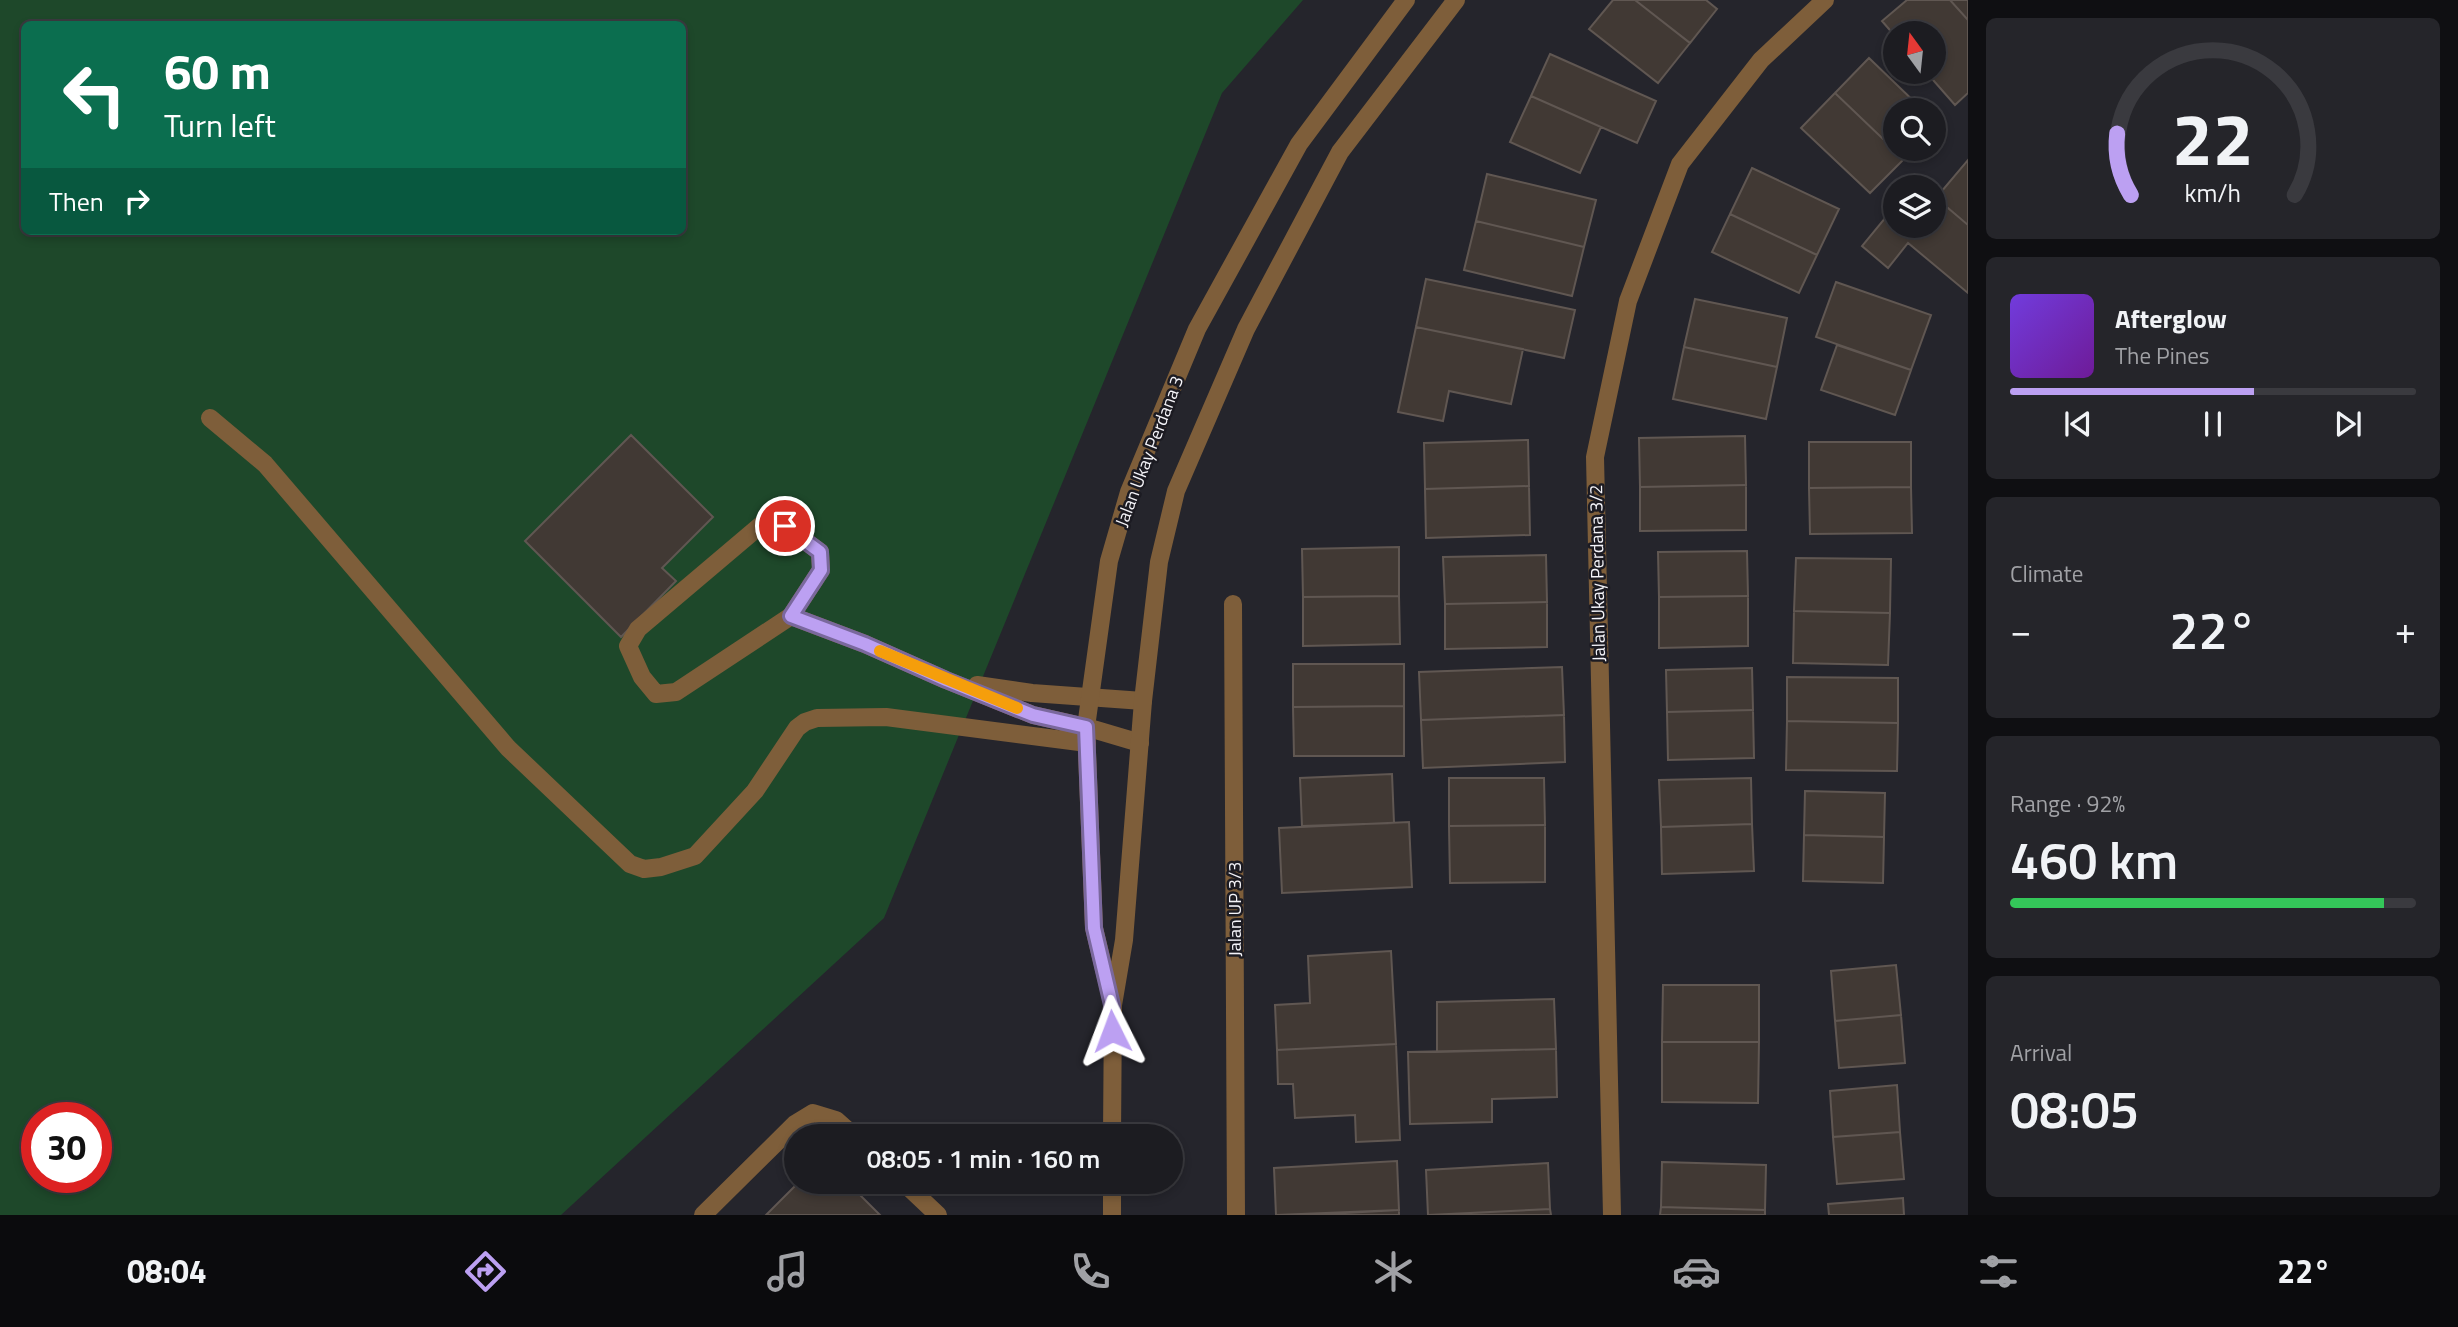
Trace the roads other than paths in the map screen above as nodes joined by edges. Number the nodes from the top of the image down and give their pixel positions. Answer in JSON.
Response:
{"nodes":[{"id":1,"x":1406,"y":0,"type":"edge"},
{"id":2,"x":1456,"y":0,"type":"edge"},
{"id":3,"x":1825,"y":0,"type":"edge"},
{"id":4,"x":210,"y":418,"type":"dead end"},
{"id":5,"x":1233,"y":604,"type":"dead end"},
{"id":6,"x":791,"y":616,"type":"junction"},
{"id":7,"x":946,"y":680,"type":"junction"},
{"id":8,"x":1091,"y":697,"type":"junction"},
{"id":9,"x":1143,"y":701,"type":"junction"},
{"id":10,"x":1087,"y":735,"type":"junction"},
{"id":11,"x":1140,"y":743,"type":"junction"},
{"id":12,"x":1112,"y":1005,"type":"junction"},
{"id":13,"x":795,"y":1124,"type":"edge"},
{"id":14,"x":840,"y":1124,"type":"edge"},
{"id":15,"x":1112,"y":1124,"type":"edge"},
{"id":16,"x":784,"y":1135,"type":"edge"},
{"id":17,"x":916,"y":1194,"type":"edge"},
{"id":18,"x":1112,"y":1194,"type":"edge"},
{"id":19,"x":703,"y":1215,"type":"edge"},
{"id":20,"x":939,"y":1215,"type":"edge"},
{"id":21,"x":1112,"y":1215,"type":"edge"},
{"id":22,"x":1236,"y":1215,"type":"edge"},
{"id":23,"x":1612,"y":1215,"type":"edge"}],
"edges":[{"from":1,"to":8,"type":"street","name":"Jalan Ukay Perdana 3"},
{"from":2,"to":9,"type":"street","name":"Jalan Ukay Perdana 3"},
{"from":3,"to":23,"type":"street","name":"Jalan Ukay Perdana 3/2"},
{"from":4,"to":10,"type":"street"},
{"from":5,"to":22,"type":"street","name":"Jalan UP 3/3"},
{"from":6,"to":6,"type":"street"},
{"from":6,"to":7,"type":"street"},
{"from":7,"to":8,"type":"street"},
{"from":7,"to":10,"type":"street"},
{"from":8,"to":9,"type":"street"},
{"from":8,"to":10,"type":"street","name":"Jalan Ukay Perdana 3"},
{"from":9,"to":11,"type":"street","name":"Jalan Ukay Perdana 3"},
{"from":10,"to":11,"type":"street"},
{"from":10,"to":12,"type":"street","name":"Jalan Ukay Perdana 3"},
{"from":11,"to":12,"type":"street","name":"Jalan Ukay Perdana 3"},
{"from":12,"to":15,"type":"street","name":"Jalan Ukay Perdana 3"},
{"from":13,"to":14,"type":"street"},
{"from":16,"to":19,"type":"street"},
{"from":17,"to":20,"type":"street"},
{"from":18,"to":21,"type":"street"}]}
